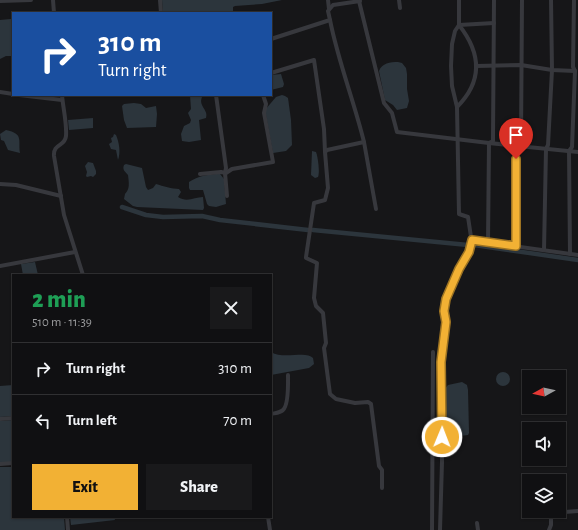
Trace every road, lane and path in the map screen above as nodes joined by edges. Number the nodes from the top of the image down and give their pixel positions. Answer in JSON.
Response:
{"nodes":[{"id":1,"x":30,"y":0,"type":"edge"},
{"id":2,"x":53,"y":0,"type":"edge"},
{"id":3,"x":160,"y":0,"type":"edge"},
{"id":4,"x":328,"y":0,"type":"edge"},
{"id":5,"x":399,"y":0,"type":"edge"},
{"id":6,"x":459,"y":0,"type":"edge"},
{"id":7,"x":494,"y":0,"type":"edge"},
{"id":8,"x":522,"y":0,"type":"edge"},
{"id":9,"x":551,"y":0,"type":"edge"},
{"id":10,"x":574,"y":0,"type":"edge"},
{"id":11,"x":0,"y":1,"type":"edge"},
{"id":12,"x":360,"y":1,"type":"edge"},
{"id":13,"x":400,"y":8,"type":"dead end"},
{"id":14,"x":329,"y":9,"type":"junction"},
{"id":15,"x":54,"y":12,"type":"edge"},
{"id":16,"x":161,"y":12,"type":"edge"},
{"id":17,"x":330,"y":20,"type":"junction"},
{"id":18,"x":494,"y":23,"type":"junction"},
{"id":19,"x":459,"y":25,"type":"junction"},
{"id":20,"x":272,"y":39,"type":"edge"},
{"id":21,"x":494,"y":65,"type":"junction"},
{"id":22,"x":476,"y":66,"type":"junction"},
{"id":23,"x":521,"y":66,"type":"junction"},
{"id":24,"x":552,"y":70,"type":"junction"},
{"id":25,"x":575,"y":71,"type":"junction"},
{"id":26,"x":272,"y":73,"type":"edge"},
{"id":27,"x":0,"y":92,"type":"edge"},
{"id":28,"x":12,"y":94,"type":"edge"},
{"id":29,"x":33,"y":96,"type":"edge"},
{"id":30,"x":216,"y":96,"type":"edge"},
{"id":31,"x":263,"y":96,"type":"edge"},
{"id":32,"x":62,"y":98,"type":"edge"},
{"id":33,"x":457,"y":107,"type":"junction"},
{"id":34,"x":457,"y":139,"type":"junction"},
{"id":35,"x":364,"y":142,"type":"junction"},
{"id":36,"x":489,"y":143,"type":"junction"},
{"id":37,"x":517,"y":146,"type":"junction"},
{"id":38,"x":546,"y":149,"type":"junction"},
{"id":39,"x":570,"y":151,"type":"junction"},
{"id":40,"x":325,"y":152,"type":"junction"},
{"id":41,"x":578,"y":152,"type":"edge"},
{"id":42,"x":225,"y":173,"type":"junction"},
{"id":43,"x":200,"y":174,"type":"dead end"},
{"id":44,"x":0,"y":184,"type":"edge"},
{"id":45,"x":61,"y":196,"type":"junction"},
{"id":46,"x":227,"y":196,"type":"dead end"},
{"id":47,"x":376,"y":209,"type":"dead end"},
{"id":48,"x":472,"y":240,"type":"junction"},
{"id":49,"x":488,"y":242,"type":"junction"},
{"id":50,"x":516,"y":246,"type":"junction"},
{"id":51,"x":544,"y":250,"type":"junction"},
{"id":52,"x":75,"y":252,"type":"junction"},
{"id":53,"x":570,"y":254,"type":"junction"},
{"id":54,"x":578,"y":255,"type":"edge"},
{"id":55,"x":0,"y":266,"type":"edge"},
{"id":56,"x":83,"y":274,"type":"edge"},
{"id":57,"x":433,"y":352,"type":"dead end"},
{"id":58,"x":288,"y":375,"type":"dead end"},
{"id":59,"x":272,"y":414,"type":"edge"},
{"id":60,"x":12,"y":418,"type":"edge"},
{"id":61,"x":0,"y":419,"type":"edge"},
{"id":62,"x":12,"y":463,"type":"edge"},
{"id":63,"x":0,"y":464,"type":"edge"},
{"id":64,"x":382,"y":488,"type":"dead end"},
{"id":65,"x":578,"y":510,"type":"edge"},
{"id":66,"x":566,"y":511,"type":"edge"},
{"id":67,"x":67,"y":518,"type":"edge"},
{"id":68,"x":268,"y":518,"type":"edge"},
{"id":69,"x":551,"y":518,"type":"edge"},
{"id":70,"x":477,"y":523,"type":"dead end"},
{"id":71,"x":68,"y":530,"type":"edge"},
{"id":72,"x":270,"y":530,"type":"edge"},
{"id":73,"x":432,"y":530,"type":"edge"},
{"id":74,"x":440,"y":530,"type":"edge"},
{"id":75,"x":478,"y":530,"type":"edge"},
{"id":76,"x":549,"y":530,"type":"edge"}],
"edges":[{"from":1,"to":11,"type":"street"},
{"from":2,"to":15,"type":"street"},
{"from":3,"to":16,"type":"street"},
{"from":4,"to":14,"type":"street"},
{"from":5,"to":13,"type":"street"},
{"from":6,"to":19,"type":"street"},
{"from":7,"to":18,"type":"street"},
{"from":8,"to":23,"type":"street"},
{"from":9,"to":24,"type":"street"},
{"from":10,"to":25,"type":"street"},
{"from":12,"to":14,"type":"street"},
{"from":12,"to":34,"type":"street"},
{"from":14,"to":17,"type":"street"},
{"from":17,"to":20,"type":"street"},
{"from":17,"to":35,"type":"street"},
{"from":18,"to":19,"type":"street"},
{"from":18,"to":21,"type":"street"},
{"from":19,"to":22,"type":"street"},
{"from":19,"to":33,"type":"street"},
{"from":21,"to":22,"type":"street"},
{"from":21,"to":23,"type":"street"},
{"from":21,"to":36,"type":"street"},
{"from":22,"to":33,"type":"street"},
{"from":23,"to":24,"type":"street"},
{"from":23,"to":37,"type":"street"},
{"from":24,"to":25,"type":"street"},
{"from":24,"to":38,"type":"street"},
{"from":25,"to":39,"type":"street"},
{"from":26,"to":40,"type":"street"},
{"from":27,"to":28,"type":"street"},
{"from":29,"to":32,"type":"street"},
{"from":30,"to":42,"type":"street"},
{"from":31,"to":42,"type":"street"},
{"from":32,"to":45,"type":"street"},
{"from":33,"to":34,"type":"street"},
{"from":34,"to":36,"type":"street"},
{"from":34,"to":48,"type":"street"},
{"from":35,"to":40,"type":"street"},
{"from":35,"to":47,"type":"street"},
{"from":36,"to":37,"type":"street"},
{"from":36,"to":49,"type":"street"},
{"from":37,"to":38,"type":"street"},
{"from":37,"to":50,"type":"street"},
{"from":38,"to":39,"type":"street"},
{"from":38,"to":51,"type":"street"},
{"from":39,"to":41,"type":"street"},
{"from":39,"to":53,"type":"street"},
{"from":40,"to":64,"type":"street"},
{"from":42,"to":43,"type":"street"},
{"from":42,"to":46,"type":"street"},
{"from":44,"to":45,"type":"street"},
{"from":45,"to":52,"type":"street"},
{"from":48,"to":49,"type":"street"},
{"from":48,"to":74,"type":"street"},
{"from":49,"to":50,"type":"street"},
{"from":50,"to":51,"type":"street"},
{"from":51,"to":53,"type":"street"},
{"from":52,"to":55,"type":"street"},
{"from":52,"to":56,"type":"street"},
{"from":53,"to":54,"type":"street"},
{"from":57,"to":73,"type":"street"},
{"from":58,"to":59,"type":"street"},
{"from":60,"to":61,"type":"street"},
{"from":62,"to":63,"type":"street"},
{"from":65,"to":66,"type":"street"},
{"from":67,"to":71,"type":"street"},
{"from":68,"to":72,"type":"street"},
{"from":69,"to":76,"type":"street"},
{"from":70,"to":75,"type":"street"}]}
